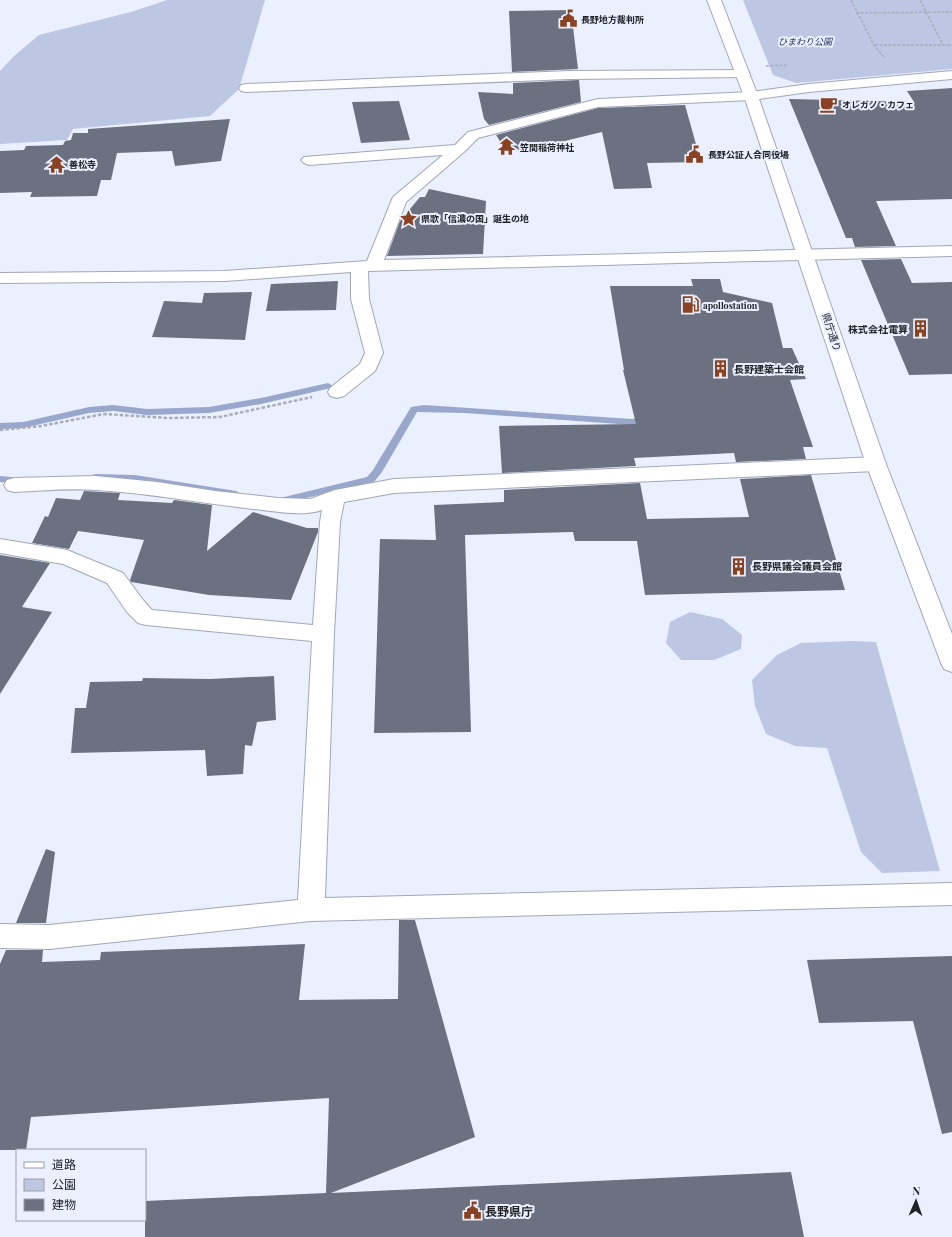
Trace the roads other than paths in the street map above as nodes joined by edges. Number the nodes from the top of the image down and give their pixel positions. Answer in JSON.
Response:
{"nodes":[{"id":1,"x":714,"y":0,"type":"edge"},
{"id":2,"x":742,"y":74,"type":"junction"},
{"id":3,"x":952,"y":75,"type":"edge"},
{"id":4,"x":246,"y":88,"type":"dead end"},
{"id":5,"x":751,"y":96,"type":"junction"},
{"id":6,"x":459,"y":149,"type":"junction"},
{"id":7,"x":309,"y":160,"type":"dead end"},
{"id":8,"x":952,"y":251,"type":"edge"},
{"id":9,"x":806,"y":255,"type":"junction"},
{"id":10,"x":366,"y":266,"type":"junction"},
{"id":11,"x":0,"y":278,"type":"edge"},
{"id":12,"x":337,"y":392,"type":"road end"},
{"id":13,"x":876,"y":464,"type":"junction"},
{"id":14,"x":14,"y":485,"type":"dead end"},
{"id":15,"x":335,"y":497,"type":"junction"},
{"id":16,"x":0,"y":546,"type":"edge"},
{"id":17,"x":323,"y":634,"type":"junction"},
{"id":18,"x":947,"y":637,"type":"edge"},
{"id":19,"x":952,"y":663,"type":"edge"},
{"id":20,"x":952,"y":894,"type":"edge"},
{"id":21,"x":311,"y":910,"type":"junction"},
{"id":22,"x":0,"y":936,"type":"edge"}],
"edges":[{"from":1,"to":2,"type":"street","name":"県庁通り"},
{"from":2,"to":4,"type":"street"},
{"from":2,"to":5,"type":"street","name":"県庁通り"},
{"from":3,"to":5,"type":"street"},
{"from":5,"to":6,"type":"street"},
{"from":5,"to":9,"type":"street","name":"県庁通り"},
{"from":6,"to":7,"type":"street"},
{"from":6,"to":10,"type":"street"},
{"from":8,"to":9,"type":"street"},
{"from":9,"to":10,"type":"street"},
{"from":9,"to":13,"type":"street","name":"県庁通り"},
{"from":10,"to":11,"type":"street"},
{"from":10,"to":12,"type":"street"},
{"from":13,"to":15,"type":"street"},
{"from":13,"to":18,"type":"street","name":"県庁通り"},
{"from":14,"to":15,"type":"street"},
{"from":15,"to":17,"type":"street"},
{"from":16,"to":17,"type":"street"},
{"from":17,"to":21,"type":"street"},
{"from":18,"to":19,"type":"street","name":"県庁通り"},
{"from":20,"to":21,"type":"street"},
{"from":21,"to":22,"type":"street"}]}
